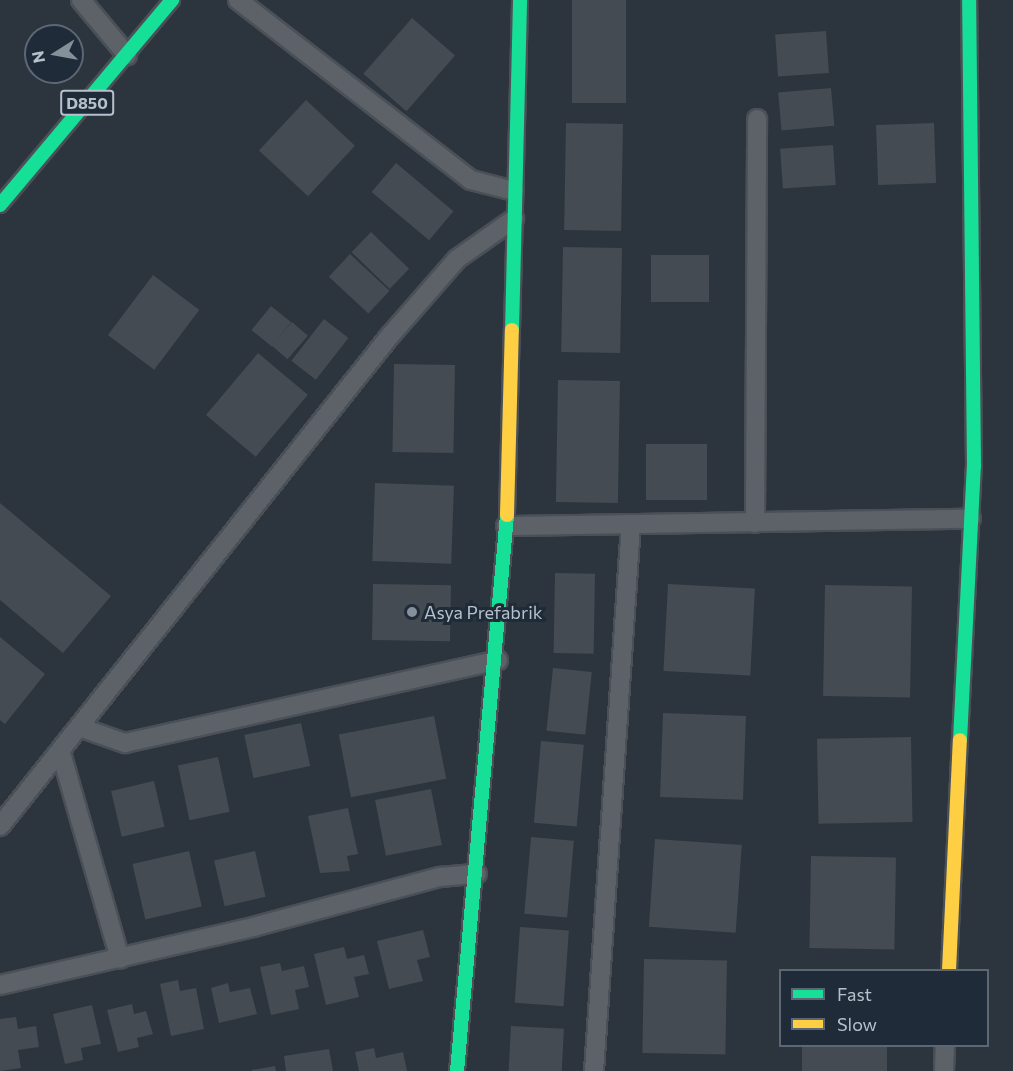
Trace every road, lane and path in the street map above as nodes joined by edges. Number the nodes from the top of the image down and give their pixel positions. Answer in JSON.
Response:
{"nodes":[{"id":1,"x":81,"y":0,"type":"edge"},
{"id":2,"x":172,"y":0,"type":"edge"},
{"id":3,"x":238,"y":0,"type":"edge"},
{"id":4,"x":520,"y":0,"type":"edge"},
{"id":5,"x":969,"y":0,"type":"edge"},
{"id":6,"x":128,"y":55,"type":"junction"},
{"id":7,"x":757,"y":119,"type":"dead end"},
{"id":8,"x":514,"y":191,"type":"junction"},
{"id":9,"x":0,"y":205,"type":"edge"},
{"id":10,"x":514,"y":219,"type":"junction"},
{"id":11,"x":971,"y":519,"type":"junction"},
{"id":12,"x":755,"y":523,"type":"junction"},
{"id":13,"x":631,"y":524,"type":"junction"},
{"id":14,"x":506,"y":526,"type":"junction"},
{"id":15,"x":498,"y":660,"type":"junction"},
{"id":16,"x":82,"y":728,"type":"junction"},
{"id":17,"x":61,"y":753,"type":"junction"},
{"id":18,"x":0,"y":826,"type":"edge"},
{"id":19,"x":477,"y":874,"type":"junction"},
{"id":20,"x":120,"y":959,"type":"junction"},
{"id":21,"x":949,"y":969,"type":"edge"},
{"id":22,"x":0,"y":985,"type":"edge"},
{"id":23,"x":945,"y":1047,"type":"edge"},
{"id":24,"x":457,"y":1071,"type":"edge"},
{"id":25,"x":594,"y":1071,"type":"edge"},
{"id":26,"x":944,"y":1071,"type":"edge"}],
"edges":[{"from":1,"to":6,"type":"street"},
{"from":2,"to":6,"type":"street","number":"D850"},
{"from":3,"to":8,"type":"street"},
{"from":4,"to":8,"type":"street"},
{"from":5,"to":11,"type":"street"},
{"from":6,"to":9,"type":"street","number":"D850"},
{"from":7,"to":12,"type":"street"},
{"from":8,"to":10,"type":"street"},
{"from":10,"to":14,"type":"street"},
{"from":10,"to":16,"type":"street"},
{"from":11,"to":12,"type":"street"},
{"from":11,"to":21,"type":"street"},
{"from":12,"to":13,"type":"street"},
{"from":13,"to":14,"type":"street"},
{"from":13,"to":25,"type":"street"},
{"from":14,"to":15,"type":"street"},
{"from":15,"to":16,"type":"street"},
{"from":15,"to":19,"type":"street"},
{"from":16,"to":17,"type":"street"},
{"from":17,"to":18,"type":"street"},
{"from":17,"to":20,"type":"street"},
{"from":19,"to":20,"type":"street"},
{"from":19,"to":24,"type":"street"},
{"from":20,"to":22,"type":"street"},
{"from":23,"to":26,"type":"street"}]}
